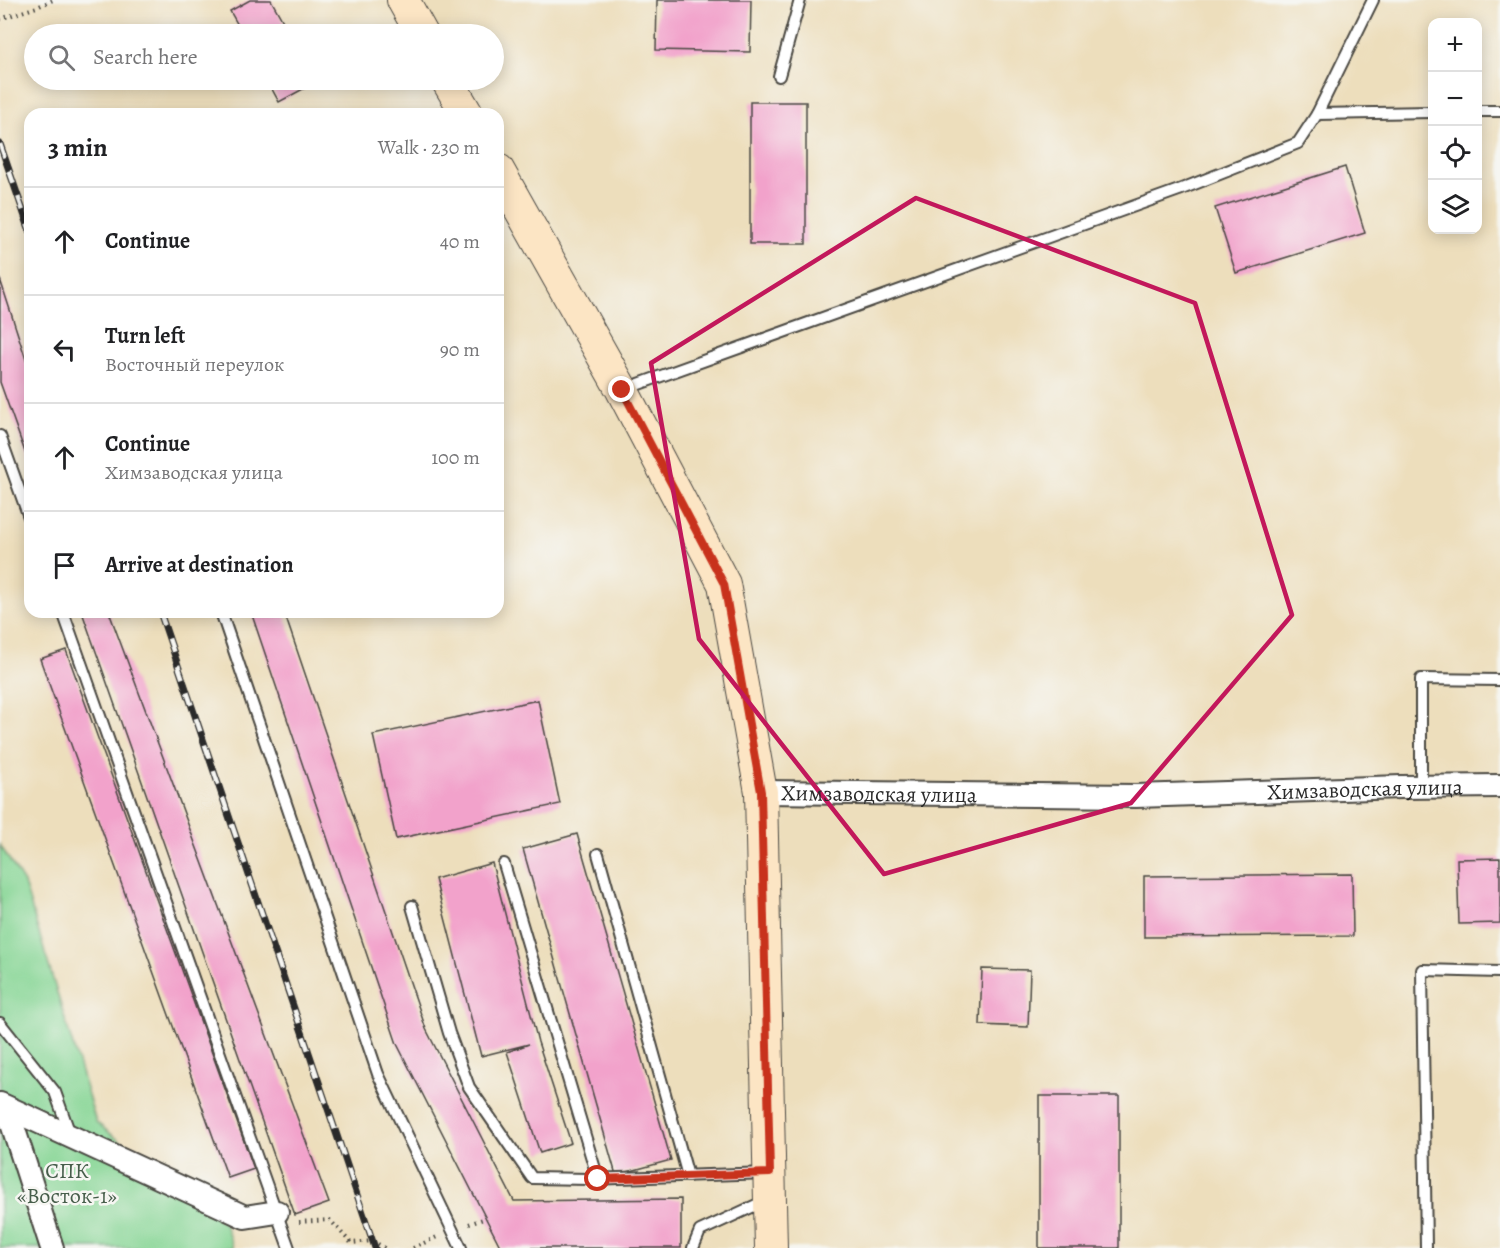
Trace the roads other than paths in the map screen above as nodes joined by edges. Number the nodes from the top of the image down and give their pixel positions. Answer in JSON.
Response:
{"nodes":[{"id":1,"x":403,"y":0,"type":"edge"},
{"id":2,"x":800,"y":0,"type":"edge"},
{"id":3,"x":1373,"y":0,"type":"edge"},
{"id":4,"x":416,"y":24,"type":"edge"},
{"id":5,"x":779,"y":76,"type":"dead end"},
{"id":6,"x":453,"y":90,"type":"edge"},
{"id":7,"x":463,"y":108,"type":"edge"},
{"id":8,"x":1482,"y":111,"type":"edge"},
{"id":9,"x":1500,"y":111,"type":"edge"},
{"id":10,"x":1428,"y":112,"type":"edge"},
{"id":11,"x":1317,"y":114,"type":"junction"},
{"id":12,"x":504,"y":181,"type":"edge"},
{"id":13,"x":622,"y":390,"type":"junction"},
{"id":14,"x":0,"y":436,"type":"edge"},
{"id":15,"x":24,"y":503,"type":"edge"},
{"id":16,"x":65,"y":618,"type":"edge"},
{"id":17,"x":223,"y":618,"type":"edge"},
{"id":18,"x":1500,"y":680,"type":"edge"},
{"id":19,"x":1500,"y":786,"type":"edge"},
{"id":20,"x":1421,"y":787,"type":"junction"},
{"id":21,"x":761,"y":792,"type":"junction"},
{"id":22,"x":598,"y":854,"type":"dead end"},
{"id":23,"x":504,"y":864,"type":"dead end"},
{"id":24,"x":412,"y":906,"type":"dead end"},
{"id":25,"x":1500,"y":972,"type":"edge"},
{"id":26,"x":0,"y":1023,"type":"edge"},
{"id":27,"x":4,"y":1106,"type":"edge"},
{"id":28,"x":71,"y":1137,"type":"junction"},
{"id":29,"x":688,"y":1176,"type":"junction"},
{"id":30,"x":598,"y":1179,"type":"junction"},
{"id":31,"x":770,"y":1186,"type":"junction"},
{"id":32,"x":279,"y":1218,"type":"junction"},
{"id":33,"x":52,"y":1248,"type":"edge"},
{"id":34,"x":290,"y":1248,"type":"edge"},
{"id":35,"x":461,"y":1248,"type":"edge"},
{"id":36,"x":693,"y":1248,"type":"edge"},
{"id":37,"x":771,"y":1248,"type":"edge"},
{"id":38,"x":1426,"y":1248,"type":"edge"}],
"edges":[{"from":1,"to":4,"type":"street"},
{"from":2,"to":5,"type":"lane"},
{"from":3,"to":11,"type":"lane"},
{"from":6,"to":7,"type":"street"},
{"from":8,"to":9,"type":"lane"},
{"from":10,"to":11,"type":"lane"},
{"from":11,"to":13,"type":"lane"},
{"from":12,"to":13,"type":"street","name":"Химзаводская улица"},
{"from":13,"to":21,"type":"street","name":"Химзаводская улица"},
{"from":14,"to":15,"type":"lane"},
{"from":16,"to":32,"type":"lane"},
{"from":17,"to":35,"type":"lane"},
{"from":18,"to":20,"type":"lane"},
{"from":19,"to":20,"type":"street","name":"Химзаводская улица"},
{"from":20,"to":21,"type":"street","name":"Химзаводская улица"},
{"from":21,"to":31,"type":"street"},
{"from":22,"to":29,"type":"lane"},
{"from":23,"to":30,"type":"lane"},
{"from":24,"to":30,"type":"lane"},
{"from":25,"to":38,"type":"lane"},
{"from":26,"to":28,"type":"lane"},
{"from":27,"to":28,"type":"street"},
{"from":27,"to":33,"type":"street"},
{"from":28,"to":32,"type":"street"},
{"from":29,"to":30,"type":"lane"},
{"from":29,"to":31,"type":"lane"},
{"from":31,"to":36,"type":"lane"},
{"from":31,"to":37,"type":"street"},
{"from":32,"to":34,"type":"lane"}]}
